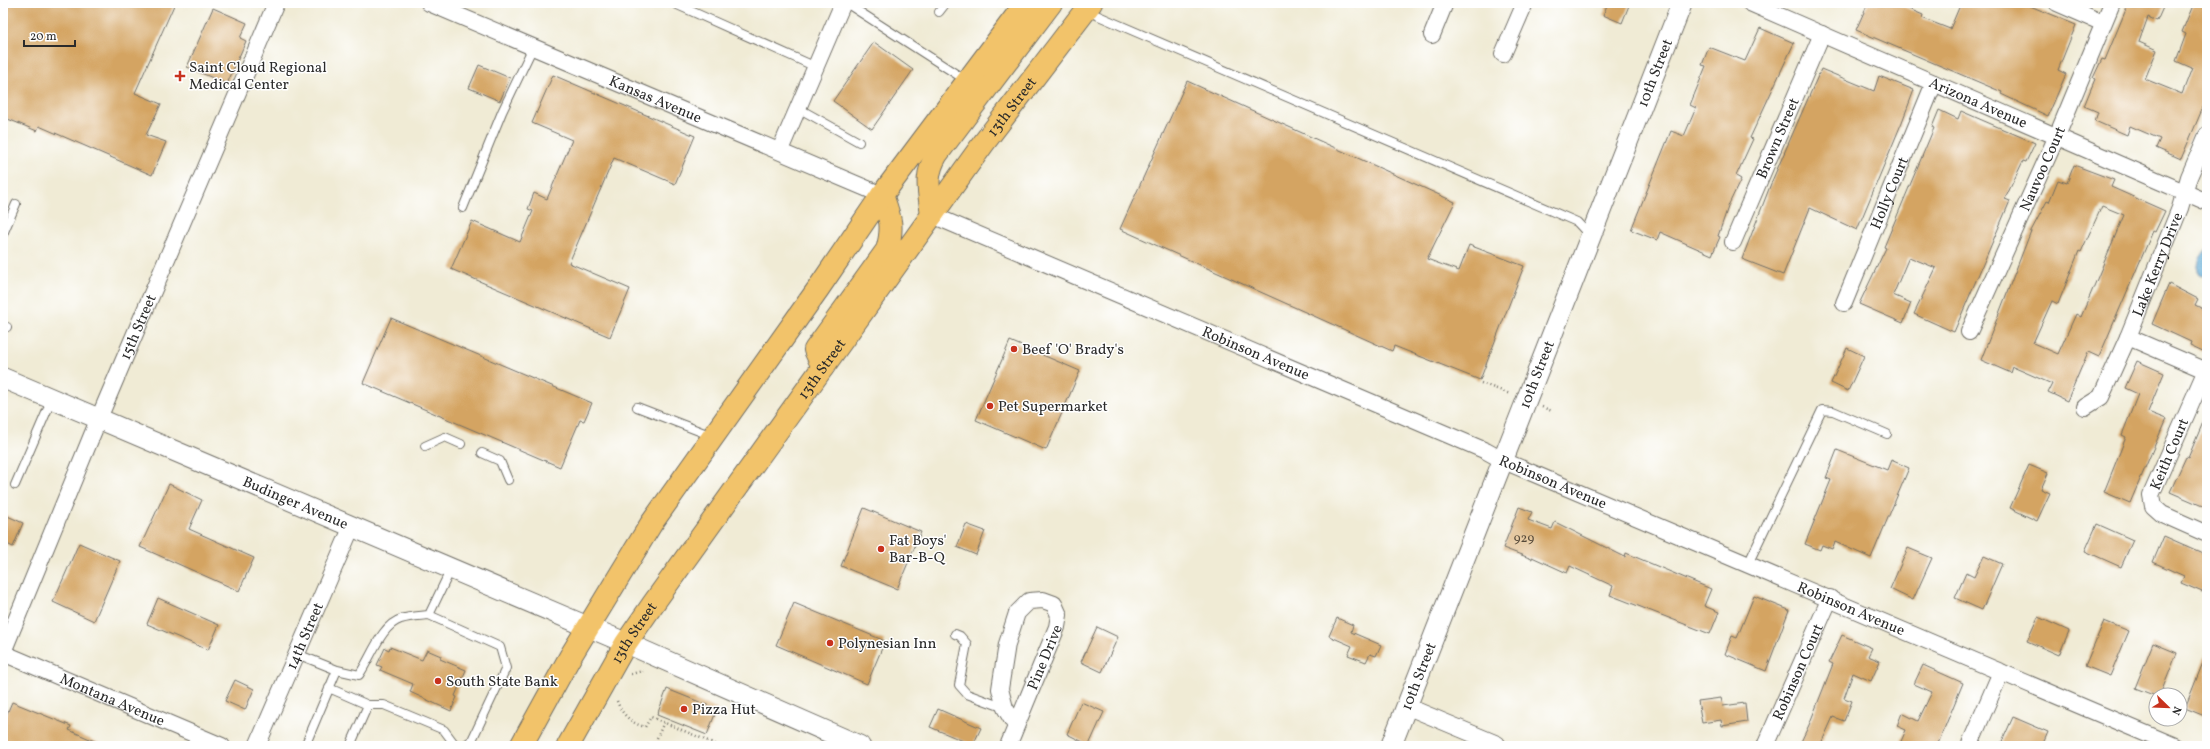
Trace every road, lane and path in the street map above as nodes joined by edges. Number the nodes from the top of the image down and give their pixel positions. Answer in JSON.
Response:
{"nodes":[{"id":1,"x":276,"y":3,"type":"edge"},
{"id":2,"x":429,"y":3,"type":"edge"},
{"id":3,"x":673,"y":3,"type":"edge"},
{"id":4,"x":844,"y":3,"type":"edge"},
{"id":5,"x":946,"y":3,"type":"edge"},
{"id":6,"x":1026,"y":3,"type":"edge"},
{"id":7,"x":1051,"y":3,"type":"edge"},
{"id":8,"x":1445,"y":3,"type":"edge"},
{"id":9,"x":1525,"y":3,"type":"edge"},
{"id":10,"x":1682,"y":3,"type":"edge"},
{"id":11,"x":1750,"y":3,"type":"edge"},
{"id":12,"x":2057,"y":3,"type":"edge"},
{"id":13,"x":2112,"y":3,"type":"edge"},
{"id":14,"x":1088,"y":6,"type":"edge"},
{"id":15,"x":939,"y":12,"type":"dead end"},
{"id":16,"x":2103,"y":23,"type":"junction"},
{"id":17,"x":1822,"y":34,"type":"junction"},
{"id":18,"x":1432,"y":35,"type":"dead end"},
{"id":19,"x":533,"y":47,"type":"junction"},
{"id":20,"x":1503,"y":54,"type":"dead end"},
{"id":21,"x":816,"y":67,"type":"junction"},
{"id":22,"x":968,"y":82,"type":"junction"},
{"id":23,"x":1934,"y":83,"type":"junction"},
{"id":24,"x":798,"y":108,"type":"junction"},
{"id":25,"x":2207,"y":135,"type":"edge"},
{"id":26,"x":2056,"y":136,"type":"junction"},
{"id":27,"x":859,"y":142,"type":"dead end"},
{"id":28,"x":780,"y":150,"type":"junction"},
{"id":29,"x":2185,"y":192,"type":"junction"},
{"id":30,"x":882,"y":195,"type":"junction"},
{"id":31,"x":2207,"y":202,"type":"edge"},
{"id":32,"x":16,"y":204,"type":"dead end"},
{"id":33,"x":463,"y":208,"type":"dead end"},
{"id":34,"x":932,"y":215,"type":"junction"},
{"id":35,"x":3,"y":234,"type":"edge"},
{"id":36,"x":1591,"y":236,"type":"junction"},
{"id":37,"x":1734,"y":242,"type":"dead end"},
{"id":38,"x":1844,"y":303,"type":"dead end"},
{"id":39,"x":1969,"y":332,"type":"dead end"},
{"id":40,"x":2128,"y":337,"type":"junction"},
{"id":41,"x":823,"y":367,"type":"junction"},
{"id":42,"x":2206,"y":371,"type":"edge"},
{"id":43,"x":3,"y":378,"type":"edge"},
{"id":44,"x":52,"y":399,"type":"junction"},
{"id":45,"x":637,"y":406,"type":"dead end"},
{"id":46,"x":2085,"y":407,"type":"dead end"},
{"id":47,"x":99,"y":418,"type":"junction"},
{"id":48,"x":1887,"y":434,"type":"dead end"},
{"id":49,"x":713,"y":436,"type":"junction"},
{"id":50,"x":461,"y":444,"type":"dead end"},
{"id":51,"x":425,"y":446,"type":"dead end"},
{"id":52,"x":482,"y":453,"type":"dead end"},
{"id":53,"x":1504,"y":461,"type":"junction"},
{"id":54,"x":508,"y":480,"type":"dead end"},
{"id":55,"x":15,"y":485,"type":"dead end"},
{"id":56,"x":352,"y":526,"type":"junction"},
{"id":57,"x":2207,"y":534,"type":"edge"},
{"id":58,"x":1748,"y":564,"type":"junction"},
{"id":59,"x":451,"y":569,"type":"junction"},
{"id":60,"x":1830,"y":598,"type":"junction"},
{"id":61,"x":429,"y":615,"type":"junction"},
{"id":62,"x":587,"y":628,"type":"junction"},
{"id":63,"x":955,"y":634,"type":"dead end"},
{"id":64,"x":626,"y":643,"type":"junction"},
{"id":65,"x":3,"y":653,"type":"edge"},
{"id":66,"x":297,"y":654,"type":"junction"},
{"id":67,"x":337,"y":670,"type":"junction"},
{"id":68,"x":651,"y":670,"type":"dead end"},
{"id":69,"x":2001,"y":672,"type":"junction"},
{"id":70,"x":628,"y":680,"type":"dead end"},
{"id":71,"x":329,"y":688,"type":"junction"},
{"id":72,"x":621,"y":694,"type":"dead end"},
{"id":73,"x":368,"y":705,"type":"junction"},
{"id":74,"x":1406,"y":706,"type":"junction"},
{"id":75,"x":1005,"y":708,"type":"junction"},
{"id":76,"x":664,"y":722,"type":"junction"},
{"id":77,"x":1016,"y":726,"type":"junction"},
{"id":78,"x":657,"y":738,"type":"dead end"},
{"id":79,"x":853,"y":744,"type":"edge"},
{"id":80,"x":222,"y":746,"type":"edge"},
{"id":81,"x":257,"y":746,"type":"edge"},
{"id":82,"x":306,"y":746,"type":"edge"},
{"id":83,"x":350,"y":746,"type":"edge"},
{"id":84,"x":456,"y":746,"type":"edge"},
{"id":85,"x":464,"y":746,"type":"edge"},
{"id":86,"x":521,"y":746,"type":"edge"},
{"id":87,"x":568,"y":746,"type":"edge"},
{"id":88,"x":720,"y":746,"type":"edge"},
{"id":89,"x":1008,"y":746,"type":"edge"},
{"id":90,"x":1391,"y":746,"type":"edge"},
{"id":91,"x":1498,"y":746,"type":"edge"},
{"id":92,"x":1765,"y":746,"type":"edge"},
{"id":93,"x":1969,"y":746,"type":"edge"},
{"id":94,"x":2175,"y":746,"type":"edge"}],
"edges":[{"from":1,"to":47,"type":"street","name":"15th Street"},
{"from":2,"to":19,"type":"street","name":"Kansas Avenue"},
{"from":3,"to":21,"type":"lane"},
{"from":4,"to":21,"type":"street"},
{"from":4,"to":22,"type":"lane"},
{"from":5,"to":15,"type":"lane"},
{"from":6,"to":22,"type":"highway"},
{"from":7,"to":34,"type":"highway"},
{"from":8,"to":18,"type":"street"},
{"from":9,"to":20,"type":"street"},
{"from":10,"to":36,"type":"street","name":"10th Street"},
{"from":11,"to":17,"type":"street","name":"Arizona Avenue"},
{"from":12,"to":16,"type":"street"},
{"from":13,"to":16,"type":"street","name":"Nauvoo Court"},
{"from":14,"to":34,"type":"highway","name":"13th Street"},
{"from":14,"to":36,"type":"lane"},
{"from":16,"to":26,"type":"street","name":"Nauvoo Court"},
{"from":17,"to":23,"type":"street","name":"Arizona Avenue"},
{"from":17,"to":37,"type":"street","name":"Brown Street"},
{"from":19,"to":28,"type":"street","name":"Kansas Avenue"},
{"from":19,"to":33,"type":"lane"},
{"from":21,"to":24,"type":"street"},
{"from":22,"to":30,"type":"highway"},
{"from":23,"to":26,"type":"street","name":"Arizona Avenue"},
{"from":23,"to":38,"type":"street","name":"Holly Court"},
{"from":24,"to":27,"type":"lane"},
{"from":24,"to":28,"type":"street"},
{"from":25,"to":29,"type":"street","name":"Lake Kerry Drive"},
{"from":26,"to":29,"type":"street","name":"Arizona Avenue"},
{"from":26,"to":39,"type":"street","name":"Nauvoo Court"},
{"from":28,"to":30,"type":"street","name":"Kansas Avenue"},
{"from":29,"to":31,"type":"street","name":"Arizona Avenue"},
{"from":29,"to":40,"type":"street","name":"Lake Kerry Drive"},
{"from":30,"to":41,"type":"highway"},
{"from":30,"to":49,"type":"highway"},
{"from":32,"to":35,"type":"lane"},
{"from":34,"to":41,"type":"highway","name":"13th Street"},
{"from":34,"to":53,"type":"street","name":"Robinson Avenue"},
{"from":36,"to":53,"type":"street","name":"10th Street"},
{"from":40,"to":42,"type":"street","name":"Lake Kerry Drive"},
{"from":40,"to":46,"type":"street","name":"Lake Kerry Drive"},
{"from":41,"to":64,"type":"highway","name":"13th Street"},
{"from":42,"to":57,"type":"street","name":"Keith Court"},
{"from":43,"to":44,"type":"street","name":"Budinger Avenue"},
{"from":44,"to":47,"type":"street","name":"Budinger Avenue"},
{"from":44,"to":55,"type":"lane"},
{"from":45,"to":49,"type":"lane"},
{"from":47,"to":56,"type":"street","name":"Budinger Avenue"},
{"from":47,"to":65,"type":"street","name":"15th Street"},
{"from":48,"to":58,"type":"lane"},
{"from":49,"to":62,"type":"highway"},
{"from":50,"to":51,"type":"lane"},
{"from":52,"to":54,"type":"lane"},
{"from":53,"to":58,"type":"street","name":"Robinson Avenue"},
{"from":53,"to":74,"type":"street","name":"10th Street"},
{"from":56,"to":59,"type":"street","name":"Budinger Avenue"},
{"from":56,"to":66,"type":"street","name":"14th Street"},
{"from":58,"to":60,"type":"street","name":"Robinson Avenue"},
{"from":59,"to":61,"type":"lane"},
{"from":59,"to":62,"type":"street","name":"Budinger Avenue"},
{"from":60,"to":69,"type":"street","name":"Robinson Avenue"},
{"from":60,"to":92,"type":"street","name":"Robinson Court"},
{"from":61,"to":67,"type":"lane"},
{"from":61,"to":85,"type":"lane"},
{"from":62,"to":64,"type":"street","name":"Budinger Avenue"},
{"from":62,"to":86,"type":"highway"},
{"from":63,"to":75,"type":"lane"},
{"from":64,"to":79,"type":"street","name":"Budinger Avenue"},
{"from":64,"to":87,"type":"highway","name":"13th Street"},
{"from":65,"to":80,"type":"street","name":"Montana Avenue"},
{"from":66,"to":67,"type":"lane"},
{"from":66,"to":81,"type":"street","name":"14th Street"},
{"from":67,"to":71,"type":"lane"},
{"from":68,"to":70,"type":"path"},
{"from":69,"to":93,"type":"street"},
{"from":69,"to":94,"type":"street","name":"Robinson Avenue"},
{"from":71,"to":73,"type":"lane"},
{"from":71,"to":82,"type":"lane"},
{"from":72,"to":76,"type":"path"},
{"from":73,"to":83,"type":"lane"},
{"from":73,"to":84,"type":"lane"},
{"from":74,"to":90,"type":"street","name":"10th Street"},
{"from":74,"to":91,"type":"street"},
{"from":75,"to":77,"type":"street","name":"Pine Drive"},
{"from":75,"to":77,"type":"street","name":"Pine Drive"},
{"from":76,"to":78,"type":"path"},
{"from":76,"to":88,"type":"path"},
{"from":77,"to":89,"type":"street","name":"Pine Drive"}]}
